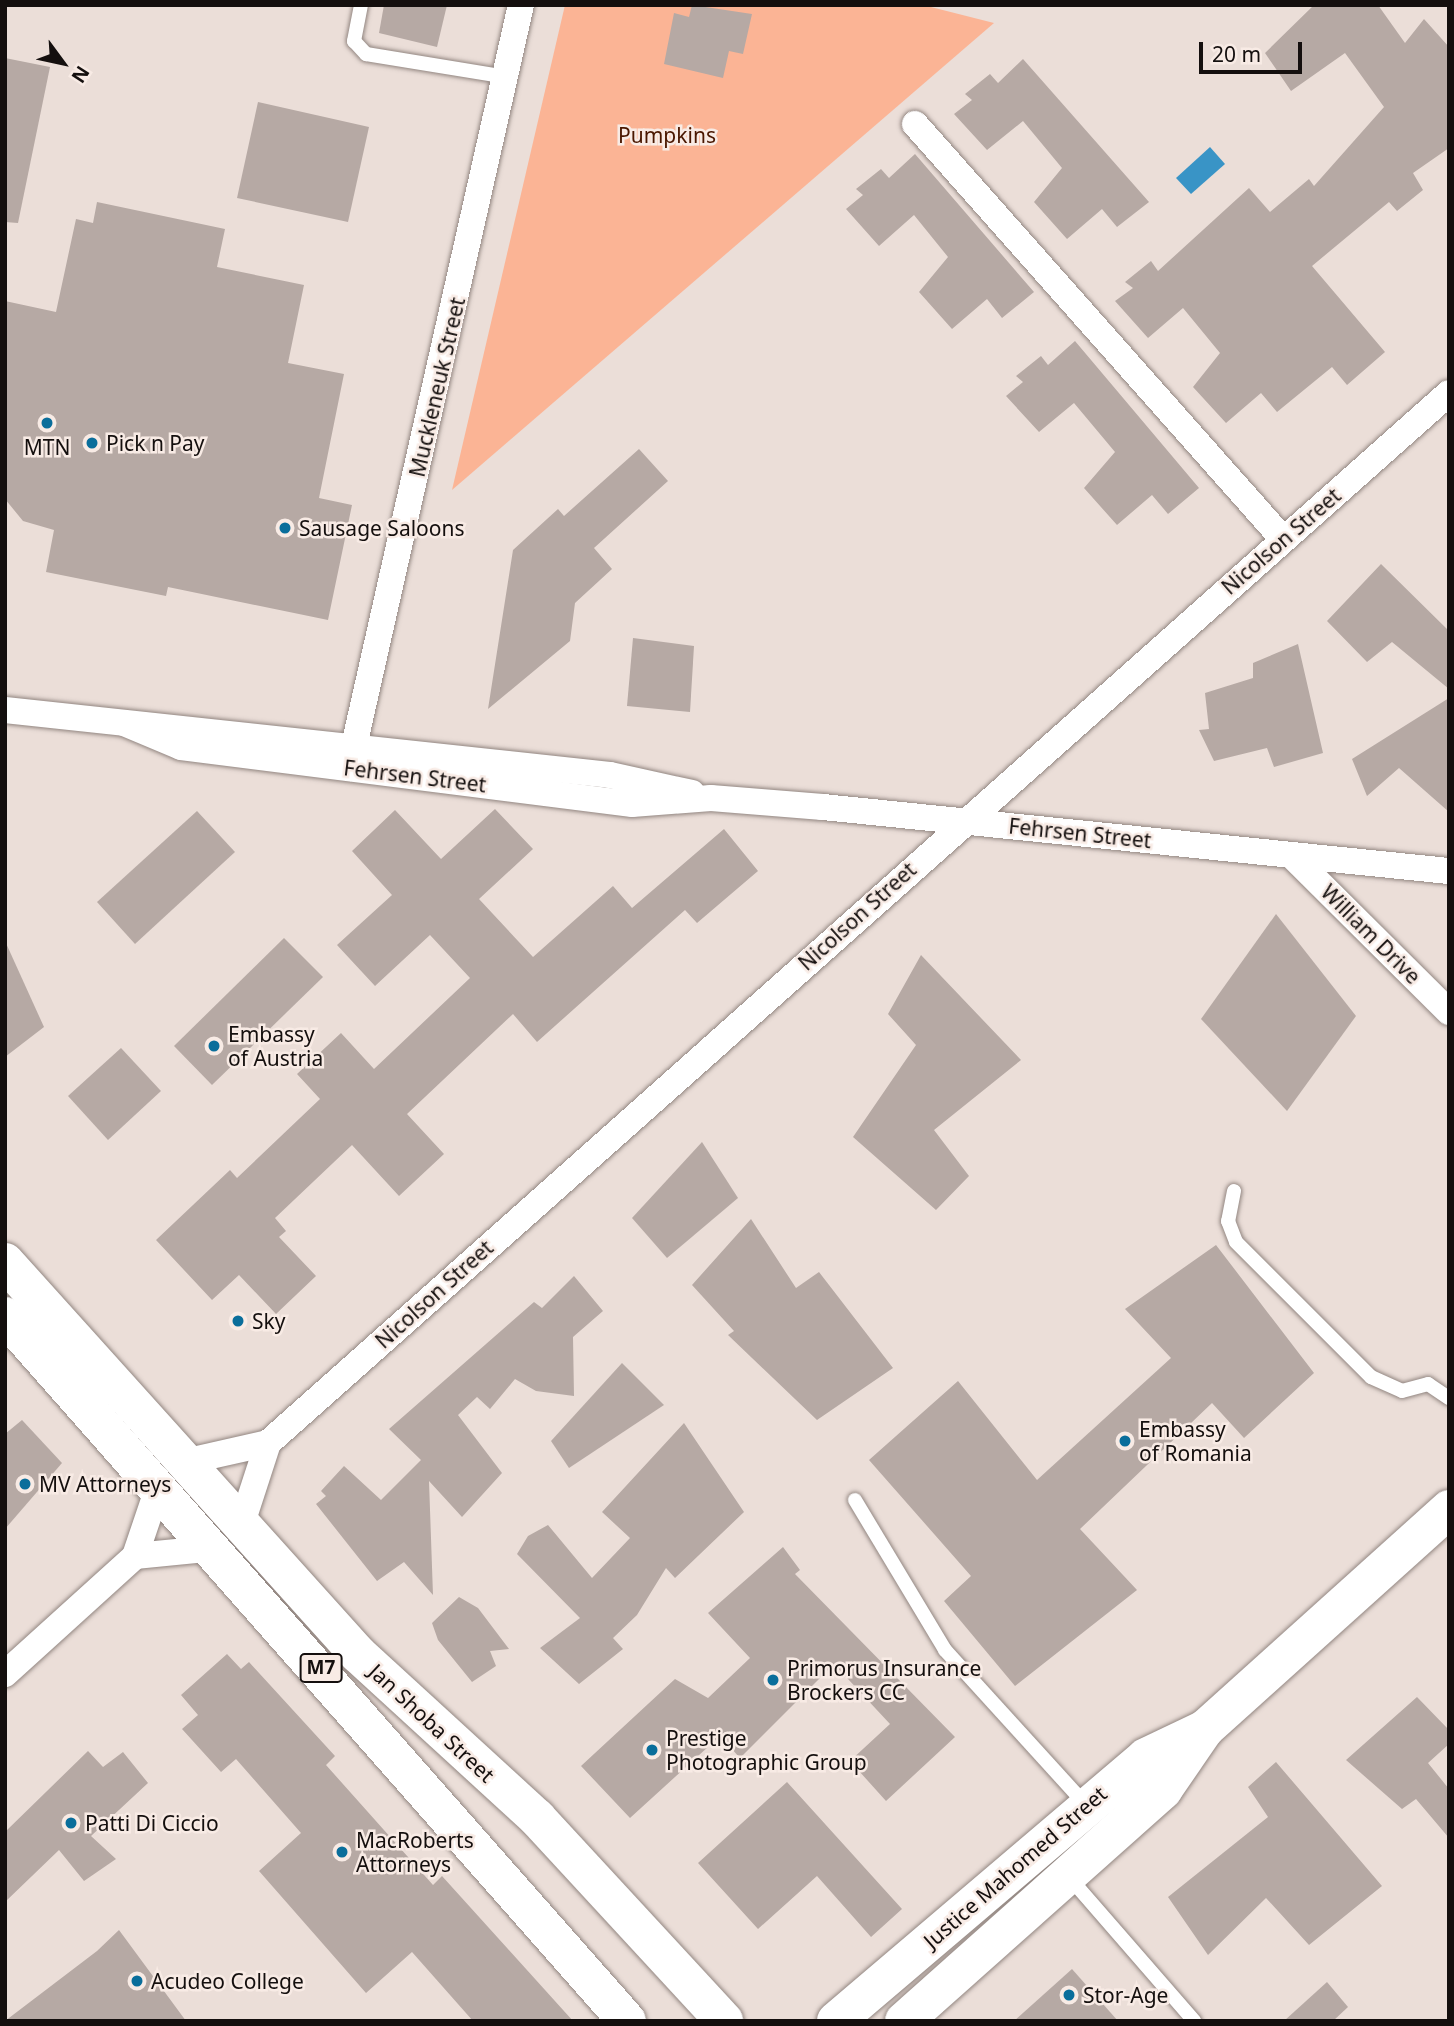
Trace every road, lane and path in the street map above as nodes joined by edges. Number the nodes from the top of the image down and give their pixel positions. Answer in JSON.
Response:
{"nodes":[{"id":1,"x":361,"y":5,"type":"edge"},
{"id":2,"x":521,"y":5,"type":"edge"},
{"id":3,"x":506,"y":77,"type":"junction"},
{"id":4,"x":915,"y":124,"type":"dead end"},
{"id":5,"x":1449,"y":393,"type":"edge"},
{"id":6,"x":1283,"y":539,"type":"junction"},
{"id":7,"x":5,"y":710,"type":"edge"},
{"id":8,"x":351,"y":757,"type":"junction"},
{"id":9,"x":962,"y":822,"type":"junction"},
{"id":10,"x":1293,"y":857,"type":"junction"},
{"id":11,"x":1449,"y":871,"type":"edge"},
{"id":12,"x":1449,"y":1012,"type":"edge"},
{"id":13,"x":1234,"y":1191,"type":"dead end"},
{"id":14,"x":5,"y":1262,"type":"edge"},
{"id":15,"x":5,"y":1316,"type":"edge"},
{"id":16,"x":1449,"y":1398,"type":"edge"},
{"id":17,"x":268,"y":1443,"type":"junction"},
{"id":18,"x":172,"y":1474,"type":"junction"},
{"id":19,"x":855,"y":1500,"type":"dead end"},
{"id":20,"x":1449,"y":1510,"type":"edge"},
{"id":21,"x":228,"y":1537,"type":"junction"},
{"id":22,"x":135,"y":1556,"type":"junction"},
{"id":23,"x":5,"y":1674,"type":"edge"},
{"id":24,"x":1205,"y":1729,"type":"junction"},
{"id":25,"x":1086,"y":1805,"type":"junction"},
{"id":26,"x":1068,"y":1876,"type":"junction"},
{"id":27,"x":627,"y":2021,"type":"edge"},
{"id":28,"x":724,"y":2021,"type":"edge"},
{"id":29,"x":836,"y":2021,"type":"edge"},
{"id":30,"x":904,"y":2021,"type":"edge"},
{"id":31,"x":1194,"y":2021,"type":"edge"}],
"edges":[{"from":1,"to":3,"type":"lane"},
{"from":2,"to":3,"type":"street","name":"Muckleneuk Street"},
{"from":3,"to":8,"type":"street","name":"Muckleneuk Street"},
{"from":4,"to":6,"type":"street"},
{"from":5,"to":6,"type":"street","name":"Nicolson Street"},
{"from":6,"to":9,"type":"street","name":"Nicolson Street"},
{"from":7,"to":8,"type":"street","name":"Fehrsen Street"},
{"from":8,"to":9,"type":"street","name":"Fehrsen Street"},
{"from":9,"to":10,"type":"street","name":"Fehrsen Street"},
{"from":9,"to":17,"type":"street","name":"Nicolson Street"},
{"from":10,"to":11,"type":"street","name":"Fehrsen Street"},
{"from":10,"to":12,"type":"street","name":"William Drive"},
{"from":13,"to":16,"type":"lane"},
{"from":14,"to":18,"type":"main road","name":"Jan Shoba Street","number":"M7"},
{"from":15,"to":18,"type":"main road","name":"Jan Shoba Street","number":"M7"},
{"from":17,"to":18,"type":"street","name":"Nicolson Street"},
{"from":17,"to":21,"type":"street"},
{"from":18,"to":21,"type":"main road","name":"Jan Shoba Street","number":"M7"},
{"from":18,"to":22,"type":"street"},
{"from":19,"to":25,"type":"lane"},
{"from":20,"to":24,"type":"main road","name":"Justice Mahomed Street"},
{"from":21,"to":22,"type":"street"},
{"from":21,"to":27,"type":"main road","name":"Jan Shoba Street","number":"M7"},
{"from":21,"to":28,"type":"main road","name":"Jan Shoba Street","number":"M7"},
{"from":22,"to":23,"type":"street"},
{"from":24,"to":25,"type":"main road","name":"Justice Mahomed Street"},
{"from":24,"to":26,"type":"main road","name":"Justice Mahomed Street"},
{"from":25,"to":29,"type":"main road","name":"Justice Mahomed Street"},
{"from":26,"to":30,"type":"main road","name":"Justice Mahomed Street"},
{"from":26,"to":31,"type":"lane"}]}
